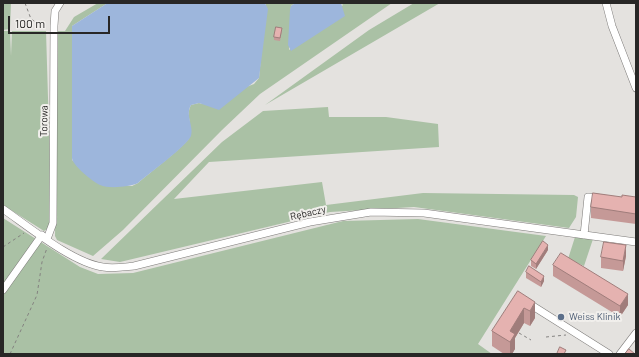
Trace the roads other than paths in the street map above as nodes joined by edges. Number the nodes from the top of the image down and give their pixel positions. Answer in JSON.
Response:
{"nodes":[{"id":1,"x":60,"y":3,"type":"edge"},
{"id":2,"x":606,"y":3,"type":"edge"},
{"id":3,"x":636,"y":88,"type":"edge"},
{"id":4,"x":609,"y":199,"type":"edge"},
{"id":5,"x":3,"y":209,"type":"edge"},
{"id":6,"x":584,"y":235,"type":"junction"},
{"id":7,"x":45,"y":239,"type":"junction"},
{"id":8,"x":636,"y":242,"type":"edge"},
{"id":9,"x":3,"y":290,"type":"edge"},
{"id":10,"x":522,"y":300,"type":"edge"},
{"id":11,"x":636,"y":333,"type":"edge"},
{"id":12,"x":610,"y":354,"type":"edge"},
{"id":13,"x":620,"y":354,"type":"edge"}],
"edges":[{"from":1,"to":7,"type":"street","name":"Torowa"},
{"from":2,"to":3,"type":"street"},
{"from":4,"to":6,"type":"street"},
{"from":5,"to":7,"type":"street","name":"Rębaczy"},
{"from":6,"to":7,"type":"street","name":"Rębaczy"},
{"from":6,"to":8,"type":"street","name":"Rębaczy"},
{"from":7,"to":9,"type":"street","name":"Torowa"},
{"from":10,"to":12,"type":"street"},
{"from":11,"to":13,"type":"street"}]}
